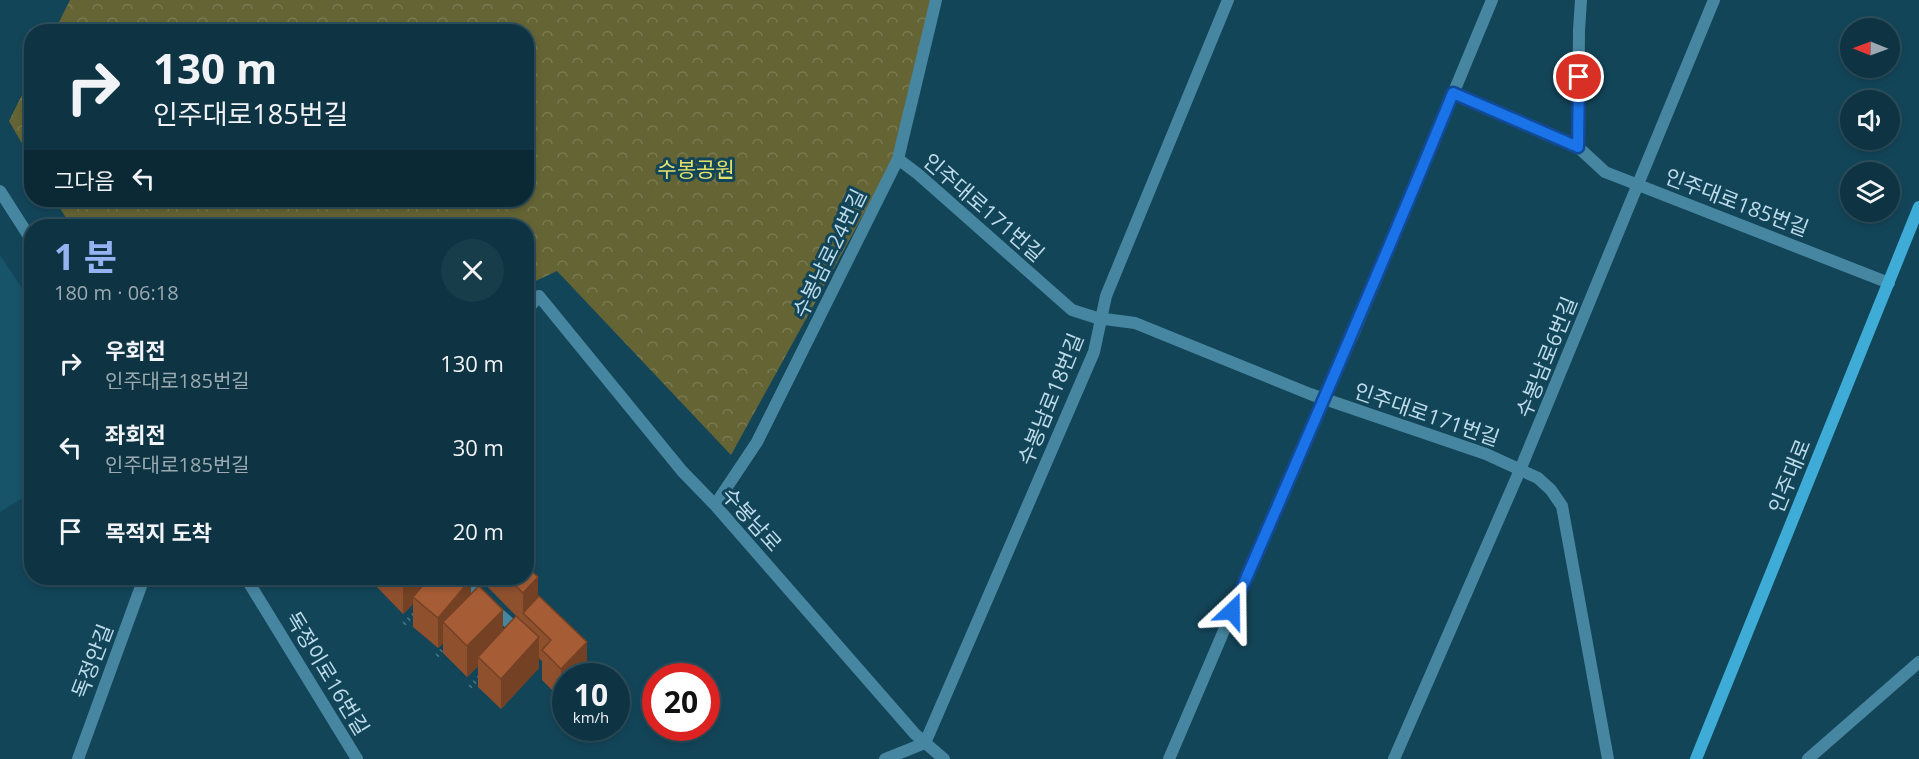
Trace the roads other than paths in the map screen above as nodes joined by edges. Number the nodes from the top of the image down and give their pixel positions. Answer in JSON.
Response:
{"nodes":[{"id":1,"x":936,"y":0,"type":"edge"},
{"id":2,"x":1228,"y":0,"type":"edge"},
{"id":3,"x":1492,"y":0,"type":"edge"},
{"id":4,"x":1581,"y":0,"type":"edge"},
{"id":5,"x":1714,"y":0,"type":"edge"},
{"id":6,"x":1453,"y":93,"type":"junction"},
{"id":7,"x":1578,"y":147,"type":"junction"},
{"id":8,"x":897,"y":159,"type":"junction"},
{"id":9,"x":1638,"y":185,"type":"junction"},
{"id":10,"x":0,"y":191,"type":"edge"},
{"id":11,"x":1919,"y":207,"type":"edge"},
{"id":12,"x":24,"y":228,"type":"edge"},
{"id":13,"x":1888,"y":282,"type":"junction"},
{"id":14,"x":534,"y":302,"type":"edge"},
{"id":15,"x":1101,"y":318,"type":"junction"},
{"id":16,"x":1323,"y":399,"type":"junction"},
{"id":17,"x":1520,"y":470,"type":"junction"},
{"id":18,"x":715,"y":505,"type":"junction"},
{"id":19,"x":141,"y":585,"type":"edge"},
{"id":20,"x":250,"y":585,"type":"edge"},
{"id":21,"x":468,"y":585,"type":"edge"},
{"id":22,"x":519,"y":632,"type":"edge"},
{"id":23,"x":1919,"y":662,"type":"edge"},
{"id":24,"x":926,"y":743,"type":"junction"},
{"id":25,"x":78,"y":759,"type":"edge"},
{"id":26,"x":357,"y":759,"type":"edge"},
{"id":27,"x":885,"y":759,"type":"edge"},
{"id":28,"x":944,"y":759,"type":"edge"},
{"id":29,"x":1169,"y":759,"type":"edge"},
{"id":30,"x":1394,"y":759,"type":"edge"},
{"id":31,"x":1608,"y":759,"type":"edge"},
{"id":32,"x":1696,"y":759,"type":"edge"},
{"id":33,"x":1808,"y":759,"type":"edge"}],
"edges":[{"from":1,"to":8,"type":"street","name":"수봉남로24번길"},
{"from":2,"to":15,"type":"street","name":"수봉남로18번길"},
{"from":3,"to":6,"type":"street"},
{"from":4,"to":7,"type":"street"},
{"from":5,"to":9,"type":"street","name":"수봉남로6번길"},
{"from":6,"to":7,"type":"street","name":"인주대로185번길"},
{"from":6,"to":16,"type":"street"},
{"from":7,"to":9,"type":"street","name":"인주대로185번길"},
{"from":8,"to":15,"type":"street","name":"인주대로171번길"},
{"from":8,"to":18,"type":"street","name":"수봉남로24번길"},
{"from":9,"to":13,"type":"street","name":"인주대로185번길"},
{"from":9,"to":17,"type":"street","name":"수봉남로6번길"},
{"from":10,"to":12,"type":"street"},
{"from":11,"to":13,"type":"main road","name":"인주대로"},
{"from":13,"to":32,"type":"main road","name":"인주대로"},
{"from":14,"to":18,"type":"street","name":"수봉남로"},
{"from":15,"to":16,"type":"street","name":"인주대로171번길"},
{"from":15,"to":24,"type":"street","name":"수봉남로18번길"},
{"from":16,"to":17,"type":"street","name":"인주대로171번길"},
{"from":16,"to":29,"type":"street"},
{"from":17,"to":30,"type":"street","name":"수봉남로6번길"},
{"from":17,"to":31,"type":"street","name":"인주대로171번길"},
{"from":18,"to":24,"type":"street","name":"수봉남로"},
{"from":19,"to":25,"type":"street","name":"독정안길"},
{"from":20,"to":26,"type":"street","name":"독정이로16번길"},
{"from":21,"to":22,"type":"street"},
{"from":23,"to":33,"type":"street"},
{"from":24,"to":27,"type":"street"},
{"from":24,"to":28,"type":"street","name":"수봉남로"}]}
